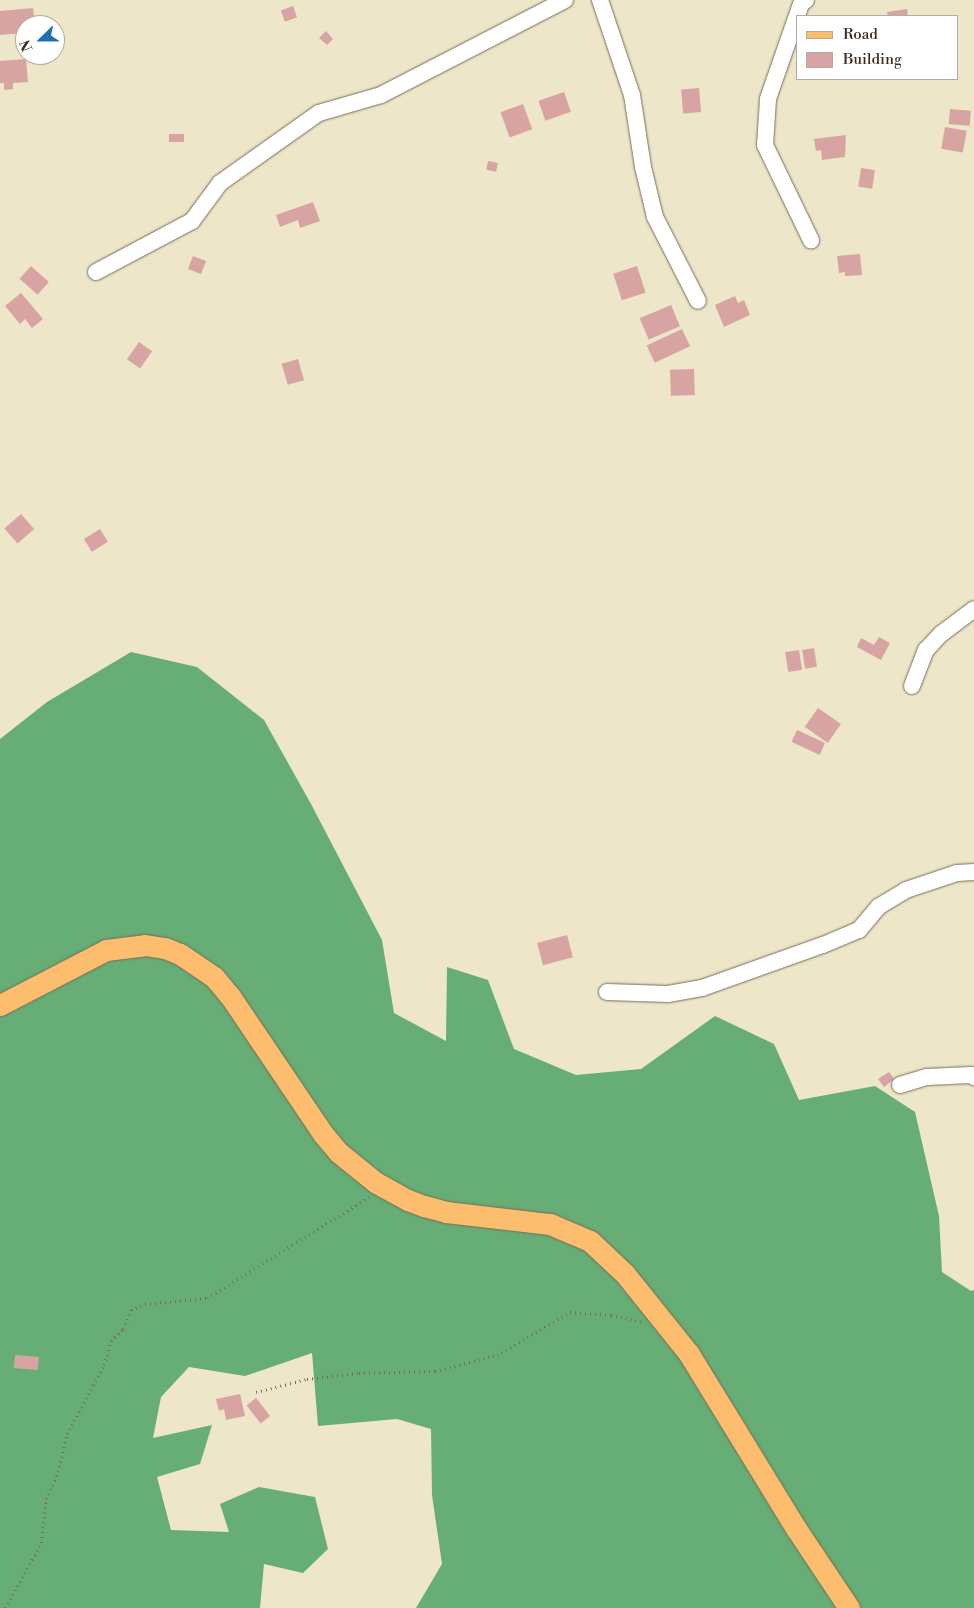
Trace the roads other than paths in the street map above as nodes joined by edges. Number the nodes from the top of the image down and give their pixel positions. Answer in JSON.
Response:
{"nodes":[{"id":1,"x":565,"y":0,"type":"edge"},
{"id":2,"x":600,"y":0,"type":"edge"},
{"id":3,"x":806,"y":0,"type":"edge"},
{"id":4,"x":797,"y":15,"type":"edge"},
{"id":5,"x":796,"y":19,"type":"edge"},
{"id":6,"x":811,"y":240,"type":"dead end"},
{"id":7,"x":96,"y":272,"type":"dead end"},
{"id":8,"x":698,"y":301,"type":"dead end"},
{"id":9,"x":974,"y":610,"type":"edge"},
{"id":10,"x":912,"y":686,"type":"dead end"},
{"id":11,"x":974,"y":872,"type":"edge"},
{"id":12,"x":607,"y":992,"type":"dead end"},
{"id":13,"x":0,"y":1005,"type":"edge"},
{"id":14,"x":0,"y":1017,"type":"edge"},
{"id":15,"x":974,"y":1077,"type":"edge"},
{"id":16,"x":900,"y":1084,"type":"dead end"},
{"id":17,"x":833,"y":1608,"type":"edge"},
{"id":18,"x":849,"y":1608,"type":"edge"}],
"edges":[{"from":1,"to":7,"type":"street"},
{"from":2,"to":8,"type":"street"},
{"from":3,"to":4,"type":"street"},
{"from":5,"to":6,"type":"street"},
{"from":9,"to":10,"type":"street"},
{"from":11,"to":12,"type":"street"},
{"from":13,"to":18,"type":"main road"},
{"from":14,"to":17,"type":"main road"},
{"from":15,"to":16,"type":"street"}]}
